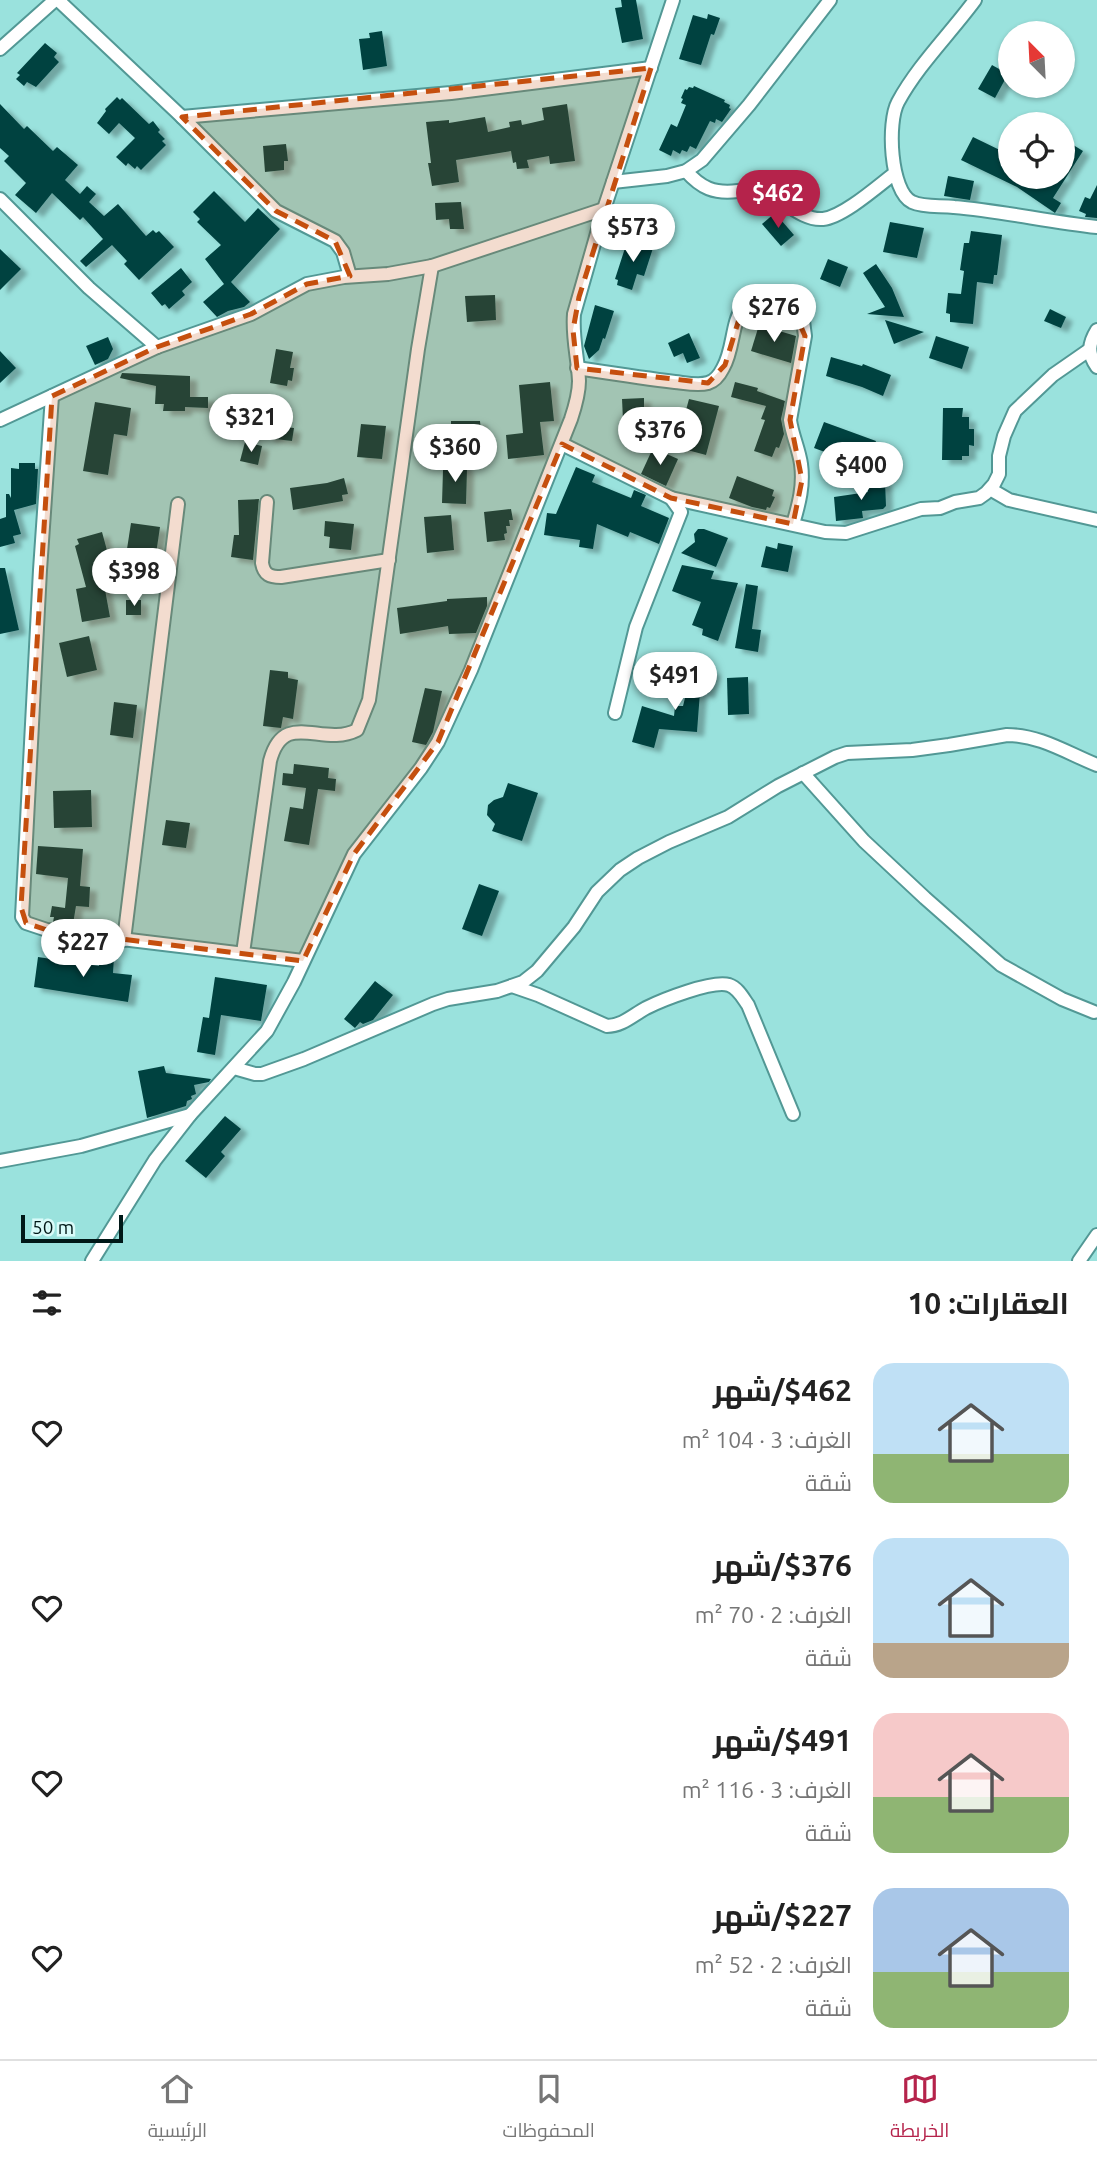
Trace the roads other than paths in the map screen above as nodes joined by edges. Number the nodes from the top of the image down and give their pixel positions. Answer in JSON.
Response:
{"nodes":[{"id":1,"x":57,"y":0,"type":"edge"},
{"id":2,"x":75,"y":0,"type":"edge"},
{"id":3,"x":673,"y":0,"type":"edge"},
{"id":4,"x":830,"y":0,"type":"edge"},
{"id":5,"x":975,"y":0,"type":"edge"},
{"id":6,"x":76,"y":15,"type":"junction"},
{"id":7,"x":0,"y":49,"type":"edge"},
{"id":8,"x":651,"y":68,"type":"junction"},
{"id":9,"x":182,"y":117,"type":"junction"},
{"id":10,"x":686,"y":171,"type":"junction"},
{"id":11,"x":895,"y":173,"type":"junction"},
{"id":12,"x":613,"y":182,"type":"junction"},
{"id":13,"x":0,"y":199,"type":"edge"},
{"id":14,"x":604,"y":209,"type":"junction"},
{"id":15,"x":1097,"y":227,"type":"edge"},
{"id":16,"x":432,"y":266,"type":"junction"},
{"id":17,"x":350,"y":276,"type":"junction"},
{"id":18,"x":1097,"y":330,"type":"edge"},
{"id":19,"x":157,"y":347,"type":"junction"},
{"id":20,"x":1089,"y":350,"type":"junction"},
{"id":21,"x":1097,"y":367,"type":"edge"},
{"id":22,"x":577,"y":368,"type":"junction"},
{"id":23,"x":52,"y":396,"type":"junction"},
{"id":24,"x":0,"y":420,"type":"edge"},
{"id":25,"x":562,"y":444,"type":"junction"},
{"id":26,"x":990,"y":489,"type":"junction"},
{"id":27,"x":671,"y":498,"type":"junction"},
{"id":28,"x":267,"y":502,"type":"dead end"},
{"id":29,"x":178,"y":504,"type":"dead end"},
{"id":30,"x":1097,"y":520,"type":"edge"},
{"id":31,"x":793,"y":524,"type":"junction"},
{"id":32,"x":389,"y":560,"type":"junction"},
{"id":33,"x":615,"y":713,"type":"dead end"},
{"id":34,"x":1097,"y":765,"type":"edge"},
{"id":35,"x":803,"y":773,"type":"junction"},
{"id":36,"x":124,"y":940,"type":"junction"},
{"id":37,"x":243,"y":953,"type":"junction"},
{"id":38,"x":303,"y":961,"type":"junction"},
{"id":39,"x":512,"y":986,"type":"junction"},
{"id":40,"x":1094,"y":1012,"type":"dead end"},
{"id":41,"x":234,"y":1068,"type":"junction"},
{"id":42,"x":793,"y":1114,"type":"dead end"},
{"id":43,"x":190,"y":1115,"type":"junction"},
{"id":44,"x":0,"y":1161,"type":"edge"},
{"id":45,"x":1097,"y":1235,"type":"edge"},
{"id":46,"x":92,"y":1261,"type":"edge"},
{"id":47,"x":1079,"y":1261,"type":"edge"}],
"edges":[{"from":1,"to":6,"type":"street"},
{"from":1,"to":7,"type":"street"},
{"from":2,"to":6,"type":"street"},
{"from":3,"to":8,"type":"street"},
{"from":4,"to":10,"type":"street"},
{"from":5,"to":11,"type":"street"},
{"from":6,"to":9,"type":"street"},
{"from":8,"to":9,"type":"street"},
{"from":8,"to":12,"type":"street"},
{"from":9,"to":17,"type":"street"},
{"from":10,"to":11,"type":"street"},
{"from":10,"to":12,"type":"street"},
{"from":11,"to":15,"type":"street"},
{"from":12,"to":14,"type":"street"},
{"from":13,"to":19,"type":"street"},
{"from":14,"to":16,"type":"street"},
{"from":14,"to":22,"type":"street"},
{"from":16,"to":17,"type":"street"},
{"from":16,"to":32,"type":"street"},
{"from":17,"to":19,"type":"street"},
{"from":18,"to":20,"type":"street"},
{"from":19,"to":23,"type":"street"},
{"from":20,"to":21,"type":"street"},
{"from":20,"to":26,"type":"street"},
{"from":22,"to":25,"type":"street"},
{"from":22,"to":31,"type":"street"},
{"from":23,"to":24,"type":"street"},
{"from":23,"to":36,"type":"street"},
{"from":25,"to":27,"type":"street"},
{"from":25,"to":38,"type":"street"},
{"from":26,"to":30,"type":"street"},
{"from":26,"to":31,"type":"street"},
{"from":27,"to":31,"type":"street"},
{"from":27,"to":33,"type":"street"},
{"from":28,"to":32,"type":"street"},
{"from":29,"to":36,"type":"street"},
{"from":32,"to":37,"type":"street"},
{"from":34,"to":35,"type":"street"},
{"from":35,"to":39,"type":"street"},
{"from":35,"to":40,"type":"street"},
{"from":36,"to":37,"type":"street"},
{"from":37,"to":38,"type":"street"},
{"from":38,"to":41,"type":"street"},
{"from":39,"to":41,"type":"street"},
{"from":39,"to":42,"type":"street"},
{"from":41,"to":43,"type":"street"},
{"from":43,"to":44,"type":"street"},
{"from":43,"to":46,"type":"street"},
{"from":45,"to":47,"type":"street"}]}
